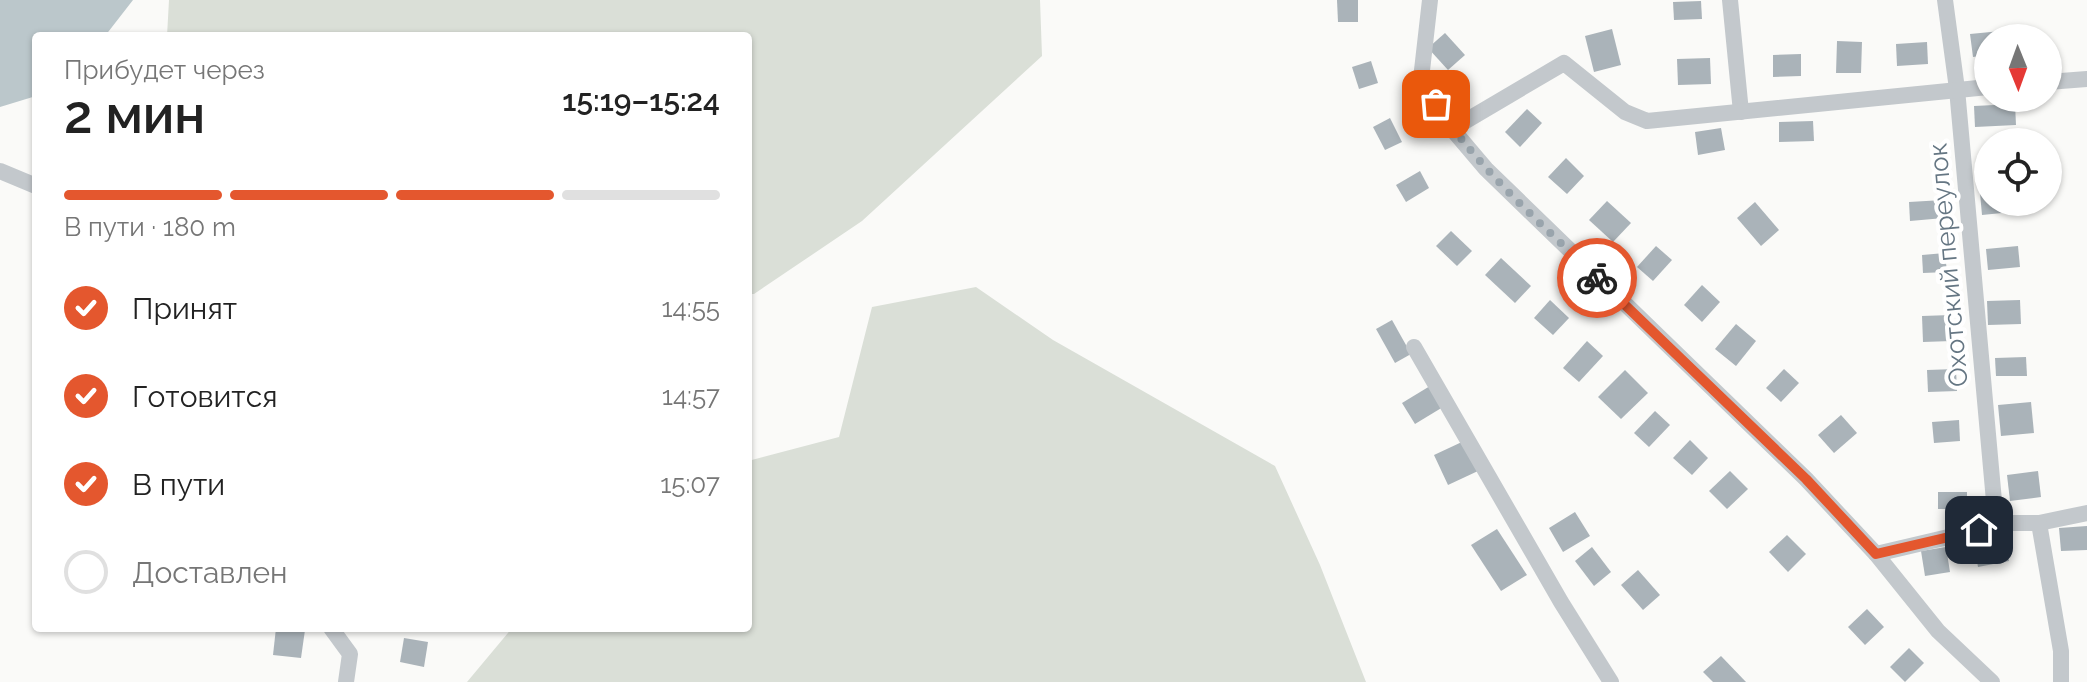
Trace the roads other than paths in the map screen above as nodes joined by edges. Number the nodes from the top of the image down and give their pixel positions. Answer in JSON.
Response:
{"nodes":[{"id":1,"x":1430,"y":0,"type":"edge"},
{"id":2,"x":1730,"y":0,"type":"edge"},
{"id":3,"x":1945,"y":0,"type":"edge"},
{"id":4,"x":2087,"y":79,"type":"edge"},
{"id":5,"x":2062,"y":81,"type":"edge"},
{"id":6,"x":1974,"y":88,"type":"edge"},
{"id":7,"x":1957,"y":89,"type":"junction"},
{"id":8,"x":1741,"y":112,"type":"junction"},
{"id":9,"x":1452,"y":129,"type":"junction"},
{"id":10,"x":0,"y":171,"type":"edge"},
{"id":11,"x":32,"y":184,"type":"edge"},
{"id":12,"x":1414,"y":347,"type":"dead end"},
{"id":13,"x":2087,"y":513,"type":"edge"},
{"id":14,"x":2008,"y":523,"type":"junction"},
{"id":15,"x":2039,"y":523,"type":"junction"},
{"id":16,"x":1876,"y":554,"type":"junction"},
{"id":17,"x":334,"y":632,"type":"edge"},
{"id":18,"x":346,"y":682,"type":"edge"},
{"id":19,"x":1611,"y":682,"type":"edge"},
{"id":20,"x":1992,"y":682,"type":"edge"},
{"id":21,"x":2061,"y":682,"type":"edge"}],
"edges":[{"from":1,"to":9,"type":"street"},
{"from":2,"to":8,"type":"street"},
{"from":3,"to":7,"type":"street","name":"Охотский переулок"},
{"from":4,"to":5,"type":"street"},
{"from":6,"to":7,"type":"street"},
{"from":7,"to":8,"type":"street"},
{"from":7,"to":14,"type":"street","name":"Охотский переулок"},
{"from":8,"to":9,"type":"street"},
{"from":9,"to":16,"type":"street"},
{"from":10,"to":11,"type":"street"},
{"from":12,"to":19,"type":"street"},
{"from":13,"to":15,"type":"street"},
{"from":14,"to":15,"type":"street"},
{"from":14,"to":16,"type":"street"},
{"from":15,"to":21,"type":"street"},
{"from":16,"to":20,"type":"street"},
{"from":17,"to":18,"type":"street"}]}
